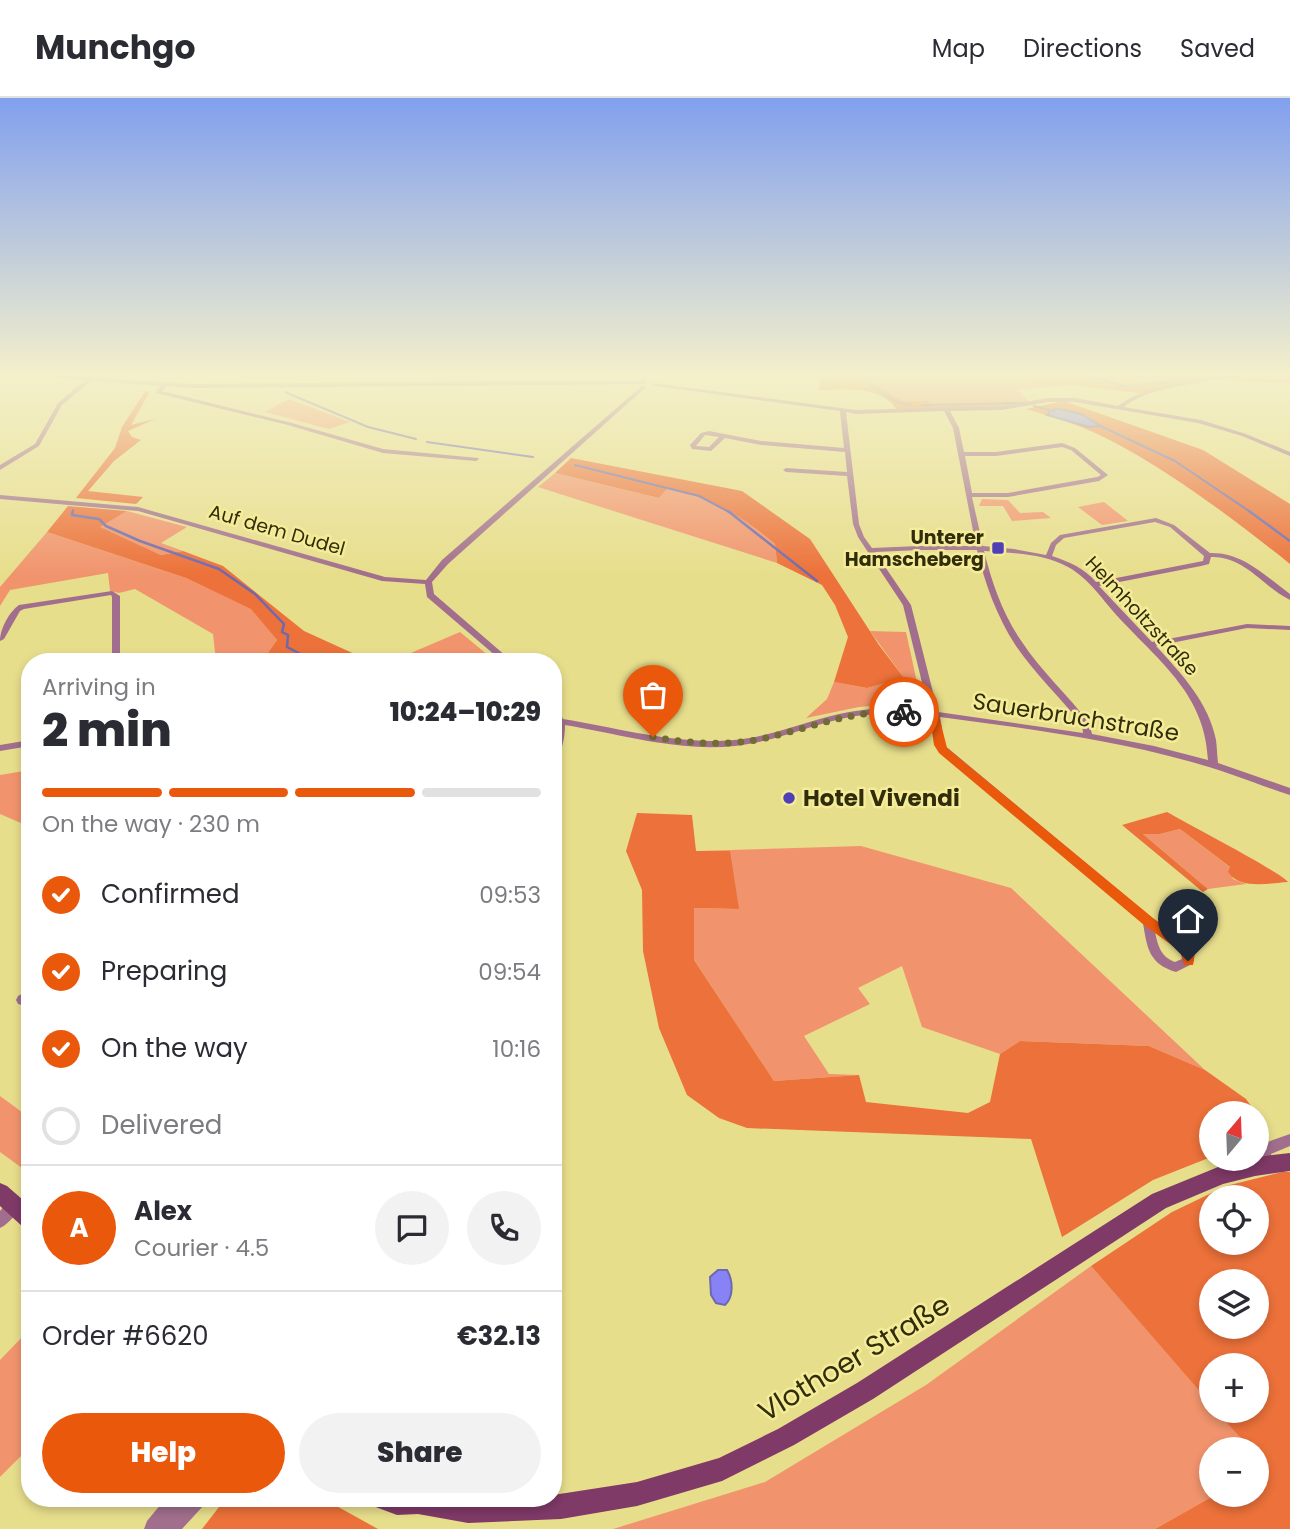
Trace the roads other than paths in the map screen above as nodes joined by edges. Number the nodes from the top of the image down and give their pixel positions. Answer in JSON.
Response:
{"nodes":[{"id":1,"x":39,"y":441,"type":"edge"},
{"id":2,"x":346,"y":441,"type":"edge"},
{"id":3,"x":583,"y":441,"type":"edge"},
{"id":4,"x":753,"y":441,"type":"edge"},
{"id":5,"x":845,"y":441,"type":"edge"},
{"id":6,"x":959,"y":441,"type":"edge"},
{"id":7,"x":1254,"y":441,"type":"edge"},
{"id":8,"x":846,"y":450,"type":"junction"},
{"id":9,"x":962,"y":454,"type":"junction"},
{"id":10,"x":1290,"y":454,"type":"edge"},
{"id":11,"x":476,"y":459,"type":"dead end"},
{"id":12,"x":0,"y":468,"type":"edge"},
{"id":13,"x":786,"y":470,"type":"dead end"},
{"id":14,"x":849,"y":474,"type":"junction"},
{"id":15,"x":970,"y":495,"type":"junction"},
{"id":16,"x":0,"y":496,"type":"edge"},
{"id":17,"x":870,"y":550,"type":"junction"},
{"id":18,"x":981,"y":551,"type":"junction"},
{"id":19,"x":1049,"y":555,"type":"junction"},
{"id":20,"x":1208,"y":555,"type":"junction"},
{"id":21,"x":428,"y":582,"type":"junction"},
{"id":22,"x":1094,"y":585,"type":"junction"},
{"id":23,"x":1290,"y":598,"type":"edge"},
{"id":24,"x":1290,"y":628,"type":"edge"},
{"id":25,"x":0,"y":639,"type":"edge"},
{"id":26,"x":1151,"y":645,"type":"junction"},
{"id":27,"x":116,"y":653,"type":"edge"},
{"id":28,"x":498,"y":653,"type":"edge"},
{"id":29,"x":934,"y":714,"type":"junction"},
{"id":30,"x":562,"y":722,"type":"joint"},
{"id":31,"x":562,"y":734,"type":"edge"},
{"id":32,"x":1087,"y":735,"type":"junction"},
{"id":33,"x":21,"y":745,"type":"edge"},
{"id":34,"x":0,"y":748,"type":"edge"},
{"id":35,"x":1213,"y":763,"type":"junction"},
{"id":36,"x":1290,"y":792,"type":"edge"},
{"id":37,"x":1148,"y":921,"type":"dead end"},
{"id":38,"x":1290,"y":1140,"type":"edge"},
{"id":39,"x":1269,"y":1148,"type":"edge"},
{"id":40,"x":1290,"y":1162,"type":"edge"},
{"id":41,"x":1269,"y":1164,"type":"edge"},
{"id":42,"x":1237,"y":1171,"type":"edge"},
{"id":43,"x":15,"y":1204,"type":"edge"},
{"id":44,"x":0,"y":1221,"type":"edge"},
{"id":45,"x":172,"y":1507,"type":"edge"},
{"id":46,"x":188,"y":1507,"type":"edge"},
{"id":47,"x":449,"y":1507,"type":"edge"},
{"id":48,"x":561,"y":1507,"type":"edge"},
{"id":49,"x":562,"y":1507,"type":"edge"},
{"id":50,"x":155,"y":1529,"type":"edge"},
{"id":51,"x":167,"y":1529,"type":"edge"}],
"edges":[{"from":1,"to":12,"type":"street"},
{"from":2,"to":11,"type":"street"},
{"from":3,"to":21,"type":"street"},
{"from":4,"to":8,"type":"street"},
{"from":5,"to":8,"type":"street"},
{"from":6,"to":9,"type":"street"},
{"from":7,"to":10,"type":"street"},
{"from":8,"to":14,"type":"street"},
{"from":9,"to":15,"type":"street"},
{"from":9,"to":15,"type":"street"},
{"from":13,"to":14,"type":"street"},
{"from":14,"to":17,"type":"street"},
{"from":15,"to":18,"type":"street"},
{"from":16,"to":21,"type":"street","name":"Auf dem Dudel"},
{"from":17,"to":18,"type":"street","name":"Helmholtzstraße"},
{"from":17,"to":29,"type":"street"},
{"from":18,"to":19,"type":"street","name":"Helmholtzstraße"},
{"from":18,"to":32,"type":"street"},
{"from":19,"to":20,"type":"street"},
{"from":19,"to":22,"type":"street","name":"Helmholtzstraße"},
{"from":20,"to":22,"type":"street"},
{"from":20,"to":23,"type":"street"},
{"from":21,"to":28,"type":"street"},
{"from":22,"to":26,"type":"street","name":"Helmholtzstraße"},
{"from":24,"to":26,"type":"street"},
{"from":25,"to":27,"type":"street"},
{"from":26,"to":35,"type":"street","name":"Helmholtzstraße"},
{"from":29,"to":30,"type":"street","name":"Sauerbruchstraße"},
{"from":29,"to":32,"type":"street","name":"Sauerbruchstraße"},
{"from":29,"to":37,"type":"street"},
{"from":30,"to":31,"type":"street"},
{"from":32,"to":35,"type":"street","name":"Sauerbruchstraße"},
{"from":33,"to":34,"type":"street"},
{"from":35,"to":36,"type":"street","name":"Sauerbruchstraße"},
{"from":38,"to":39,"type":"street"},
{"from":40,"to":41,"type":"main road","name":"Vlothoer Straße"},
{"from":42,"to":49,"type":"main road","name":"Vlothoer Straße"},
{"from":43,"to":44,"type":"street"},
{"from":45,"to":50,"type":"street"},
{"from":46,"to":51,"type":"street"},
{"from":47,"to":48,"type":"main road","name":"Vlothoer Straße"}]}
